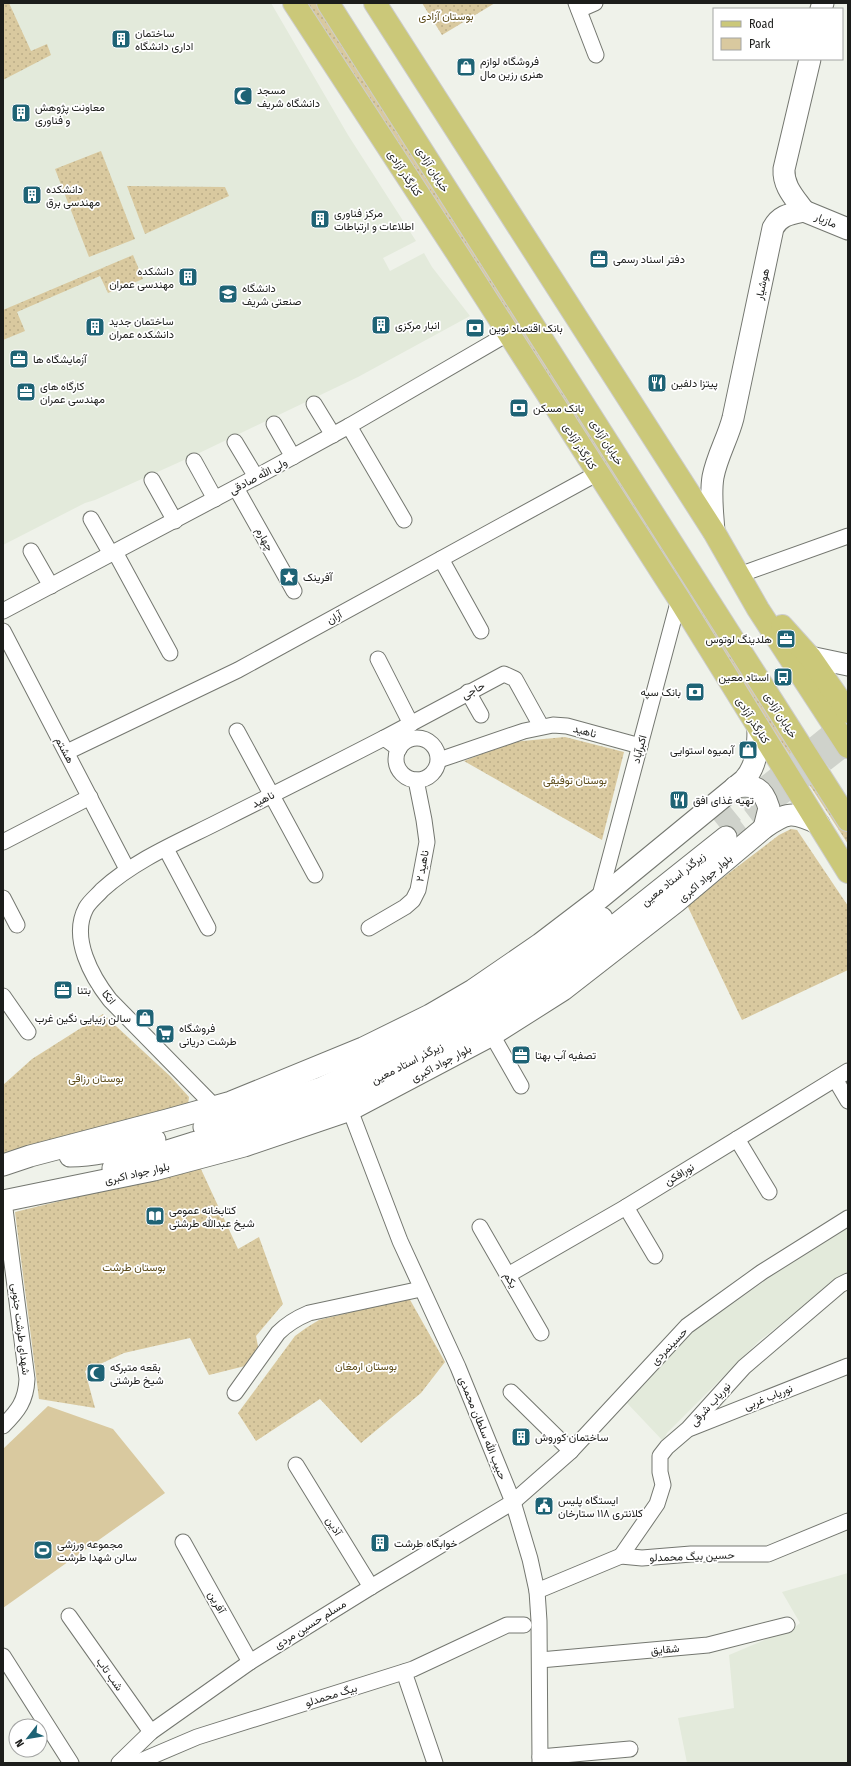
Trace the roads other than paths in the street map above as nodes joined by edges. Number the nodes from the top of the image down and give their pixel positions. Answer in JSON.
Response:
{"nodes":[{"id":1,"x":294,"y":3,"type":"edge"},
{"id":2,"x":302,"y":3,"type":"edge"},
{"id":3,"x":328,"y":3,"type":"edge"},
{"id":4,"x":375,"y":3,"type":"edge"},
{"id":5,"x":595,"y":3,"type":"edge"},
{"id":6,"x":578,"y":6,"type":"edge"},
{"id":7,"x":312,"y":33,"type":"junction"},
{"id":8,"x":596,"y":55,"type":"dead end"},
{"id":9,"x":810,"y":60,"type":"edge"},
{"id":10,"x":804,"y":211,"type":"junction"},
{"id":11,"x":848,"y":229,"type":"edge"},
{"id":12,"x":509,"y":334,"type":"junction"},
{"id":13,"x":314,"y":404,"type":"dead end"},
{"id":14,"x":274,"y":424,"type":"dead end"},
{"id":15,"x":350,"y":426,"type":"junction"},
{"id":16,"x":333,"y":435,"type":"junction"},
{"id":17,"x":235,"y":442,"type":"dead end"},
{"id":18,"x":293,"y":457,"type":"junction"},
{"id":19,"x":194,"y":461,"type":"dead end"},
{"id":20,"x":598,"y":473,"type":"junction"},
{"id":21,"x":256,"y":477,"type":"junction"},
{"id":22,"x":152,"y":480,"type":"dead end"},
{"id":23,"x":236,"y":488,"type":"junction"},
{"id":24,"x":215,"y":499,"type":"junction"},
{"id":25,"x":92,"y":519,"type":"dead end"},
{"id":26,"x":404,"y":520,"type":"dead end"},
{"id":27,"x":175,"y":521,"type":"junction"},
{"id":28,"x":714,"y":532,"type":"junction"},
{"id":29,"x":848,"y":536,"type":"edge"},
{"id":30,"x":31,"y":551,"type":"dead end"},
{"id":31,"x":113,"y":553,"type":"junction"},
{"id":32,"x":442,"y":559,"type":"junction"},
{"id":33,"x":739,"y":575,"type":"junction"},
{"id":34,"x":51,"y":586,"type":"junction"},
{"id":35,"x":294,"y":591,"type":"dead end"},
{"id":36,"x":679,"y":599,"type":"junction"},
{"id":37,"x":758,"y":609,"type":"junction"},
{"id":38,"x":3,"y":611,"type":"edge"},
{"id":39,"x":3,"y":631,"type":"edge"},
{"id":40,"x":481,"y":631,"type":"dead end"},
{"id":41,"x":170,"y":653,"type":"dead end"},
{"id":42,"x":810,"y":657,"type":"junction"},
{"id":43,"x":378,"y":659,"type":"dead end"},
{"id":44,"x":848,"y":665,"type":"edge"},
{"id":45,"x":468,"y":692,"type":"junction"},
{"id":46,"x":848,"y":712,"type":"edge"},
{"id":47,"x":481,"y":715,"type":"dead end"},
{"id":48,"x":411,"y":724,"type":"junction"},
{"id":49,"x":541,"y":726,"type":"junction"},
{"id":50,"x":758,"y":728,"type":"junction"},
{"id":51,"x":238,"y":731,"type":"dead end"},
{"id":52,"x":384,"y":738,"type":"junction"},
{"id":53,"x":640,"y":746,"type":"junction"},
{"id":54,"x":848,"y":747,"type":"edge"},
{"id":55,"x":399,"y":749,"type":"junction"},
{"id":56,"x":66,"y":752,"type":"junction"},
{"id":57,"x":438,"y":760,"type":"junction"},
{"id":58,"x":416,"y":780,"type":"junction"},
{"id":59,"x":735,"y":787,"type":"junction"},
{"id":60,"x":272,"y":795,"type":"junction"},
{"id":61,"x":90,"y":797,"type":"junction"},
{"id":62,"x":848,"y":820,"type":"edge"},
{"id":63,"x":819,"y":824,"type":"junction"},
{"id":64,"x":764,"y":828,"type":"junction"},
{"id":65,"x":3,"y":842,"type":"edge"},
{"id":66,"x":166,"y":849,"type":"junction"},
{"id":67,"x":127,"y":869,"type":"junction"},
{"id":68,"x":848,"y":872,"type":"edge"},
{"id":69,"x":315,"y":875,"type":"dead end"},
{"id":70,"x":3,"y":898,"type":"edge"},
{"id":71,"x":599,"y":898,"type":"junction"},
{"id":72,"x":17,"y":925,"type":"dead end"},
{"id":73,"x":208,"y":928,"type":"dead end"},
{"id":74,"x":369,"y":928,"type":"dead end"},
{"id":75,"x":4,"y":1000,"type":"edge"},
{"id":76,"x":28,"y":1032,"type":"dead end"},
{"id":77,"x":492,"y":1035,"type":"junction"},
{"id":78,"x":842,"y":1075,"type":"edge"},
{"id":79,"x":521,"y":1086,"type":"dead end"},
{"id":80,"x":848,"y":1101,"type":"edge"},
{"id":81,"x":215,"y":1107,"type":"junction"},
{"id":82,"x":350,"y":1110,"type":"junction"},
{"id":83,"x":737,"y":1139,"type":"junction"},
{"id":84,"x":30,"y":1156,"type":"junction"},
{"id":85,"x":3,"y":1165,"type":"edge"},
{"id":86,"x":769,"y":1192,"type":"dead end"},
{"id":87,"x":39,"y":1194,"type":"junction"},
{"id":88,"x":4,"y":1201,"type":"edge"},
{"id":89,"x":626,"y":1207,"type":"junction"},
{"id":90,"x":848,"y":1218,"type":"edge"},
{"id":91,"x":480,"y":1227,"type":"dead end"},
{"id":92,"x":655,"y":1256,"type":"dead end"},
{"id":93,"x":508,"y":1275,"type":"junction"},
{"id":94,"x":848,"y":1281,"type":"edge"},
{"id":95,"x":421,"y":1288,"type":"junction"},
{"id":96,"x":541,"y":1333,"type":"dead end"},
{"id":97,"x":848,"y":1366,"type":"edge"},
{"id":98,"x":511,"y":1392,"type":"dead end"},
{"id":99,"x":235,"y":1393,"type":"dead end"},
{"id":100,"x":3,"y":1426,"type":"edge"},
{"id":101,"x":688,"y":1429,"type":"junction"},
{"id":102,"x":571,"y":1451,"type":"junction"},
{"id":103,"x":296,"y":1465,"type":"dead end"},
{"id":104,"x":513,"y":1502,"type":"junction"},
{"id":105,"x":848,"y":1521,"type":"edge"},
{"id":106,"x":183,"y":1542,"type":"dead end"},
{"id":107,"x":621,"y":1556,"type":"junction"},
{"id":108,"x":371,"y":1586,"type":"junction"},
{"id":109,"x":537,"y":1591,"type":"junction"},
{"id":110,"x":69,"y":1616,"type":"dead end"},
{"id":111,"x":524,"y":1624,"type":"dead end"},
{"id":112,"x":787,"y":1625,"type":"dead end"},
{"id":113,"x":3,"y":1656,"type":"edge"},
{"id":114,"x":540,"y":1660,"type":"junction"},
{"id":115,"x":250,"y":1662,"type":"junction"},
{"id":116,"x":404,"y":1672,"type":"junction"},
{"id":117,"x":151,"y":1732,"type":"junction"},
{"id":118,"x":630,"y":1749,"type":"dead end"},
{"id":119,"x":540,"y":1760,"type":"edge"},
{"id":120,"x":71,"y":1763,"type":"edge"},
{"id":121,"x":119,"y":1763,"type":"edge"},
{"id":122,"x":136,"y":1763,"type":"edge"},
{"id":123,"x":435,"y":1763,"type":"edge"}],
"edges":[{"from":1,"to":7,"type":"main road","name":"کنارگذر آزادی"},
{"from":2,"to":7,"type":"main road"},
{"from":3,"to":62,"type":"main road","name":"خیابان آزادی"},
{"from":4,"to":28,"type":"main road"},
{"from":5,"to":6,"type":"street"},
{"from":6,"to":8,"type":"street"},
{"from":7,"to":12,"type":"main road","name":"کنارگذر آزادی"},
{"from":9,"to":10,"type":"main road"},
{"from":10,"to":11,"type":"main road","name":"مازیار"},
{"from":10,"to":28,"type":"main road","name":"هوشیار"},
{"from":12,"to":15,"type":"street","name":"ولی الله صادقی"},
{"from":12,"to":20,"type":"main road","name":"کنارگذر آزادی"},
{"from":13,"to":16,"type":"street"},
{"from":14,"to":18,"type":"street"},
{"from":15,"to":16,"type":"street","name":"ولی الله صادقی"},
{"from":15,"to":26,"type":"street"},
{"from":16,"to":18,"type":"street","name":"ولی الله صادقی"},
{"from":17,"to":21,"type":"street"},
{"from":18,"to":21,"type":"street","name":"ولی الله صادقی"},
{"from":19,"to":24,"type":"street"},
{"from":20,"to":32,"type":"street","name":"آران"},
{"from":20,"to":36,"type":"main road","name":"کنارگذر آزادی"},
{"from":21,"to":23,"type":"street","name":"ولی الله صادقی"},
{"from":22,"to":27,"type":"street"},
{"from":23,"to":24,"type":"street","name":"ولی الله صادقی"},
{"from":23,"to":35,"type":"street","name":"چهارم"},
{"from":24,"to":27,"type":"street","name":"ولی الله صادقی"},
{"from":25,"to":31,"type":"street"},
{"from":27,"to":31,"type":"street","name":"ولی الله صادقی"},
{"from":28,"to":33,"type":"main road"},
{"from":29,"to":33,"type":"street"},
{"from":30,"to":34,"type":"street"},
{"from":31,"to":34,"type":"street","name":"ولی الله صادقی"},
{"from":31,"to":41,"type":"street"},
{"from":32,"to":40,"type":"street"},
{"from":32,"to":56,"type":"street","name":"آران"},
{"from":33,"to":37,"type":"main road"},
{"from":34,"to":38,"type":"street","name":"ولی الله صادقی"},
{"from":36,"to":50,"type":"main road","name":"کنارگذر آزادی"},
{"from":36,"to":53,"type":"street","name":"اکبرآباد"},
{"from":37,"to":42,"type":"main road"},
{"from":37,"to":54,"type":"main road"},
{"from":39,"to":56,"type":"street","name":"هشتم"},
{"from":42,"to":44,"type":"main road"},
{"from":42,"to":46,"type":"main road"},
{"from":43,"to":48,"type":"street"},
{"from":45,"to":47,"type":"street"},
{"from":45,"to":48,"type":"street","name":"حاجی"},
{"from":45,"to":49,"type":"street","name":"حاجی"},
{"from":48,"to":52,"type":"street","name":"حاجی"},
{"from":49,"to":53,"type":"street","name":"ناهید"},
{"from":49,"to":57,"type":"street","name":"ناهید"},
{"from":50,"to":59,"type":"main road"},
{"from":50,"to":63,"type":"main road","name":"کنارگذر آزادی"},
{"from":51,"to":60,"type":"street"},
{"from":52,"to":55,"type":"street"},
{"from":52,"to":60,"type":"street","name":"ناهید"},
{"from":53,"to":71,"type":"street","name":"اکبرآباد"},
{"from":55,"to":57,"type":"street"},
{"from":55,"to":58,"type":"street"},
{"from":56,"to":61,"type":"street","name":"هشتم"},
{"from":57,"to":58,"type":"street"},
{"from":58,"to":74,"type":"street","name":"ناهید ۲"},
{"from":59,"to":64,"type":"main road"},
{"from":59,"to":71,"type":"main road"},
{"from":60,"to":66,"type":"street","name":"ناهید"},
{"from":60,"to":69,"type":"street"},
{"from":61,"to":65,"type":"street"},
{"from":61,"to":67,"type":"street","name":"هشتم"},
{"from":63,"to":64,"type":"main road","name":"بلوار جواد اکبری"},
{"from":63,"to":68,"type":"main road","name":"کنارگذر آزادی"},
{"from":64,"to":77,"type":"main road","name":"بلوار جواد اکبری"},
{"from":66,"to":67,"type":"street","name":"ناهید"},
{"from":66,"to":73,"type":"street"},
{"from":67,"to":81,"type":"street","name":"اتکا"},
{"from":70,"to":72,"type":"street"},
{"from":71,"to":81,"type":"main road"},
{"from":75,"to":76,"type":"street"},
{"from":77,"to":79,"type":"street"},
{"from":77,"to":82,"type":"main road","name":"بلوار جواد اکبری"},
{"from":78,"to":80,"type":"street"},
{"from":78,"to":83,"type":"street","name":"نورافکن"},
{"from":81,"to":84,"type":"main road"},
{"from":82,"to":87,"type":"main road","name":"بلوار جواد اکبری"},
{"from":82,"to":95,"type":"street","name":"حبیب الله سلطان محمدی"},
{"from":83,"to":86,"type":"street"},
{"from":83,"to":89,"type":"street","name":"نورافکن"},
{"from":84,"to":85,"type":"main road"},
{"from":84,"to":87,"type":"main road","name":"زیرگذر استاد معین"},
{"from":87,"to":88,"type":"main road","name":"بلوار جواد اکبری"},
{"from":88,"to":100,"type":"street","name":"شهدای طرشت جنوبی"},
{"from":89,"to":92,"type":"street"},
{"from":89,"to":93,"type":"street","name":"نورافکن"},
{"from":90,"to":102,"type":"street","name":"حسینمردی"},
{"from":91,"to":93,"type":"street","name":"یکم"},
{"from":93,"to":96,"type":"street","name":"یکم"},
{"from":94,"to":101,"type":"street","name":"نوریاب شرقی"},
{"from":95,"to":99,"type":"street"},
{"from":95,"to":104,"type":"street","name":"حبیب الله سلطان محمدی"},
{"from":97,"to":101,"type":"street","name":"نوریاب غربی"},
{"from":98,"to":102,"type":"street"},
{"from":101,"to":107,"type":"street","name":"نوریاب شرقی"},
{"from":102,"to":104,"type":"street","name":"حسینمردی"},
{"from":103,"to":108,"type":"street","name":"آذین"},
{"from":104,"to":108,"type":"street","name":"مسلم حسین مردی"},
{"from":104,"to":109,"type":"street","name":"حبیب الله سلطان محمدی"},
{"from":105,"to":107,"type":"street","name":"حسین بیگ محمدلو"},
{"from":106,"to":115,"type":"street","name":"آفرین"},
{"from":107,"to":109,"type":"street","name":"حسین بیگ محمدلو"},
{"from":108,"to":115,"type":"street","name":"مسلم حسین مردی"},
{"from":109,"to":114,"type":"street","name":"حبیب الله سلطان محمدی"},
{"from":110,"to":117,"type":"street","name":"شب تاب"},
{"from":111,"to":116,"type":"street","name":"بیگ محمدلو"},
{"from":112,"to":114,"type":"street","name":"شقایق"},
{"from":113,"to":120,"type":"street"},
{"from":114,"to":119,"type":"street","name":"حبیب الله سلطان محمدی"},
{"from":115,"to":117,"type":"street","name":"مسلم حسین مردی"},
{"from":116,"to":122,"type":"street","name":"بیگ محمدلو"},
{"from":116,"to":123,"type":"street"},
{"from":117,"to":121,"type":"street","name":"مسلم حسین مردی"},
{"from":118,"to":119,"type":"street"}]}
